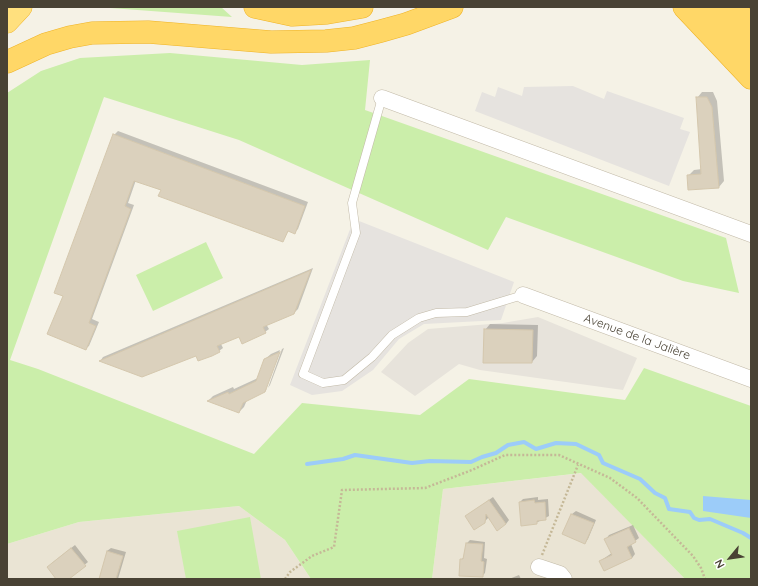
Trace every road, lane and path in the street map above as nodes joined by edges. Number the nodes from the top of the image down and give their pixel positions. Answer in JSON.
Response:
{"nodes":[{"id":1,"x":21,"y":7,"type":"edge"},
{"id":2,"x":255,"y":7,"type":"edge"},
{"id":3,"x":362,"y":7,"type":"edge"},
{"id":4,"x":452,"y":7,"type":"edge"},
{"id":5,"x":671,"y":7,"type":"edge"},
{"id":6,"x":684,"y":7,"type":"edge"},
{"id":7,"x":708,"y":7,"type":"edge"},
{"id":8,"x":733,"y":7,"type":"edge"},
{"id":9,"x":7,"y":22,"type":"edge"},
{"id":10,"x":751,"y":26,"type":"edge"},
{"id":11,"x":708,"y":33,"type":"junction"},
{"id":12,"x":751,"y":52,"type":"edge"},
{"id":13,"x":7,"y":62,"type":"edge"},
{"id":14,"x":751,"y":78,"type":"edge"},
{"id":15,"x":382,"y":98,"type":"joint"},
{"id":16,"x":751,"y":234,"type":"edge"},
{"id":17,"x":523,"y":295,"type":"joint"},
{"id":18,"x":751,"y":379,"type":"edge"},
{"id":19,"x":578,"y":465,"type":"junction"},
{"id":20,"x":539,"y":567,"type":"joint"},
{"id":21,"x":285,"y":579,"type":"edge"},
{"id":22,"x":564,"y":579,"type":"edge"},
{"id":23,"x":705,"y":579,"type":"edge"}],
"edges":[{"from":1,"to":9,"type":"highway"},
{"from":2,"to":3,"type":"highway"},
{"from":4,"to":13,"type":"highway"},
{"from":5,"to":11,"type":"highway"},
{"from":6,"to":11,"type":"highway"},
{"from":7,"to":12,"type":"highway"},
{"from":8,"to":10,"type":"highway"},
{"from":11,"to":14,"type":"highway"},
{"from":15,"to":16,"type":"street"},
{"from":15,"to":17,"type":"lane"},
{"from":17,"to":18,"type":"street","name":"Avenue de la Jalière"},
{"from":19,"to":20,"type":"path"},
{"from":19,"to":21,"type":"path"},
{"from":19,"to":23,"type":"path"},
{"from":20,"to":22,"type":"street"}]}
